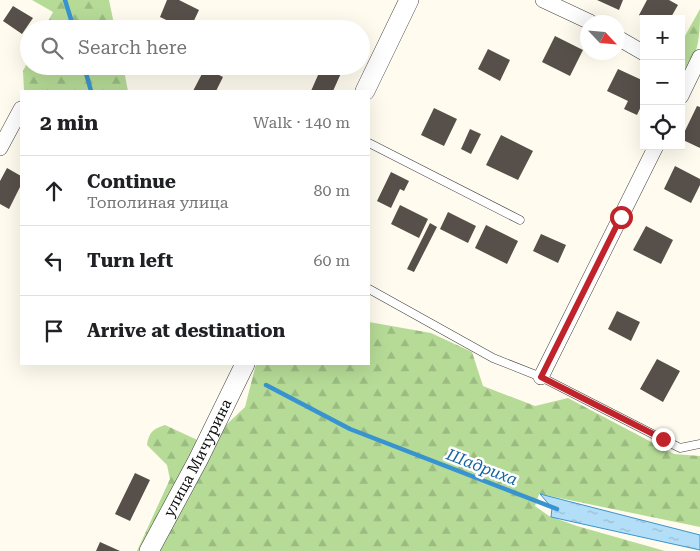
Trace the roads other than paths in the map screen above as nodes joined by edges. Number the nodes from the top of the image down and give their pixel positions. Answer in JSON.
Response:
{"nodes":[{"id":1,"x":409,"y":0,"type":"edge"},
{"id":2,"x":543,"y":0,"type":"edge"},
{"id":3,"x":580,"y":17,"type":"edge"},
{"id":4,"x":625,"y":42,"type":"edge"},
{"id":5,"x":640,"y":51,"type":"edge"},
{"id":6,"x":700,"y":57,"type":"edge"},
{"id":7,"x":690,"y":79,"type":"edge"},
{"id":8,"x":366,"y":90,"type":"edge"},
{"id":9,"x":20,"y":111,"type":"edge"},
{"id":10,"x":370,"y":144,"type":"edge"},
{"id":11,"x":0,"y":148,"type":"edge"},
{"id":12,"x":654,"y":150,"type":"edge"},
{"id":13,"x":520,"y":220,"type":"dead end"},
{"id":14,"x":370,"y":290,"type":"edge"},
{"id":15,"x":245,"y":365,"type":"edge"},
{"id":16,"x":541,"y":377,"type":"junction"},
{"id":17,"x":700,"y":444,"type":"edge"},
{"id":18,"x":149,"y":551,"type":"edge"}],
"edges":[{"from":1,"to":8,"type":"street"},
{"from":2,"to":3,"type":"street"},
{"from":4,"to":5,"type":"street"},
{"from":6,"to":7,"type":"street"},
{"from":9,"to":11,"type":"street"},
{"from":10,"to":13,"type":"lane"},
{"from":12,"to":16,"type":"street"},
{"from":14,"to":16,"type":"lane"},
{"from":15,"to":18,"type":"street","name":"улица Мичурина"},
{"from":16,"to":17,"type":"lane"}]}
